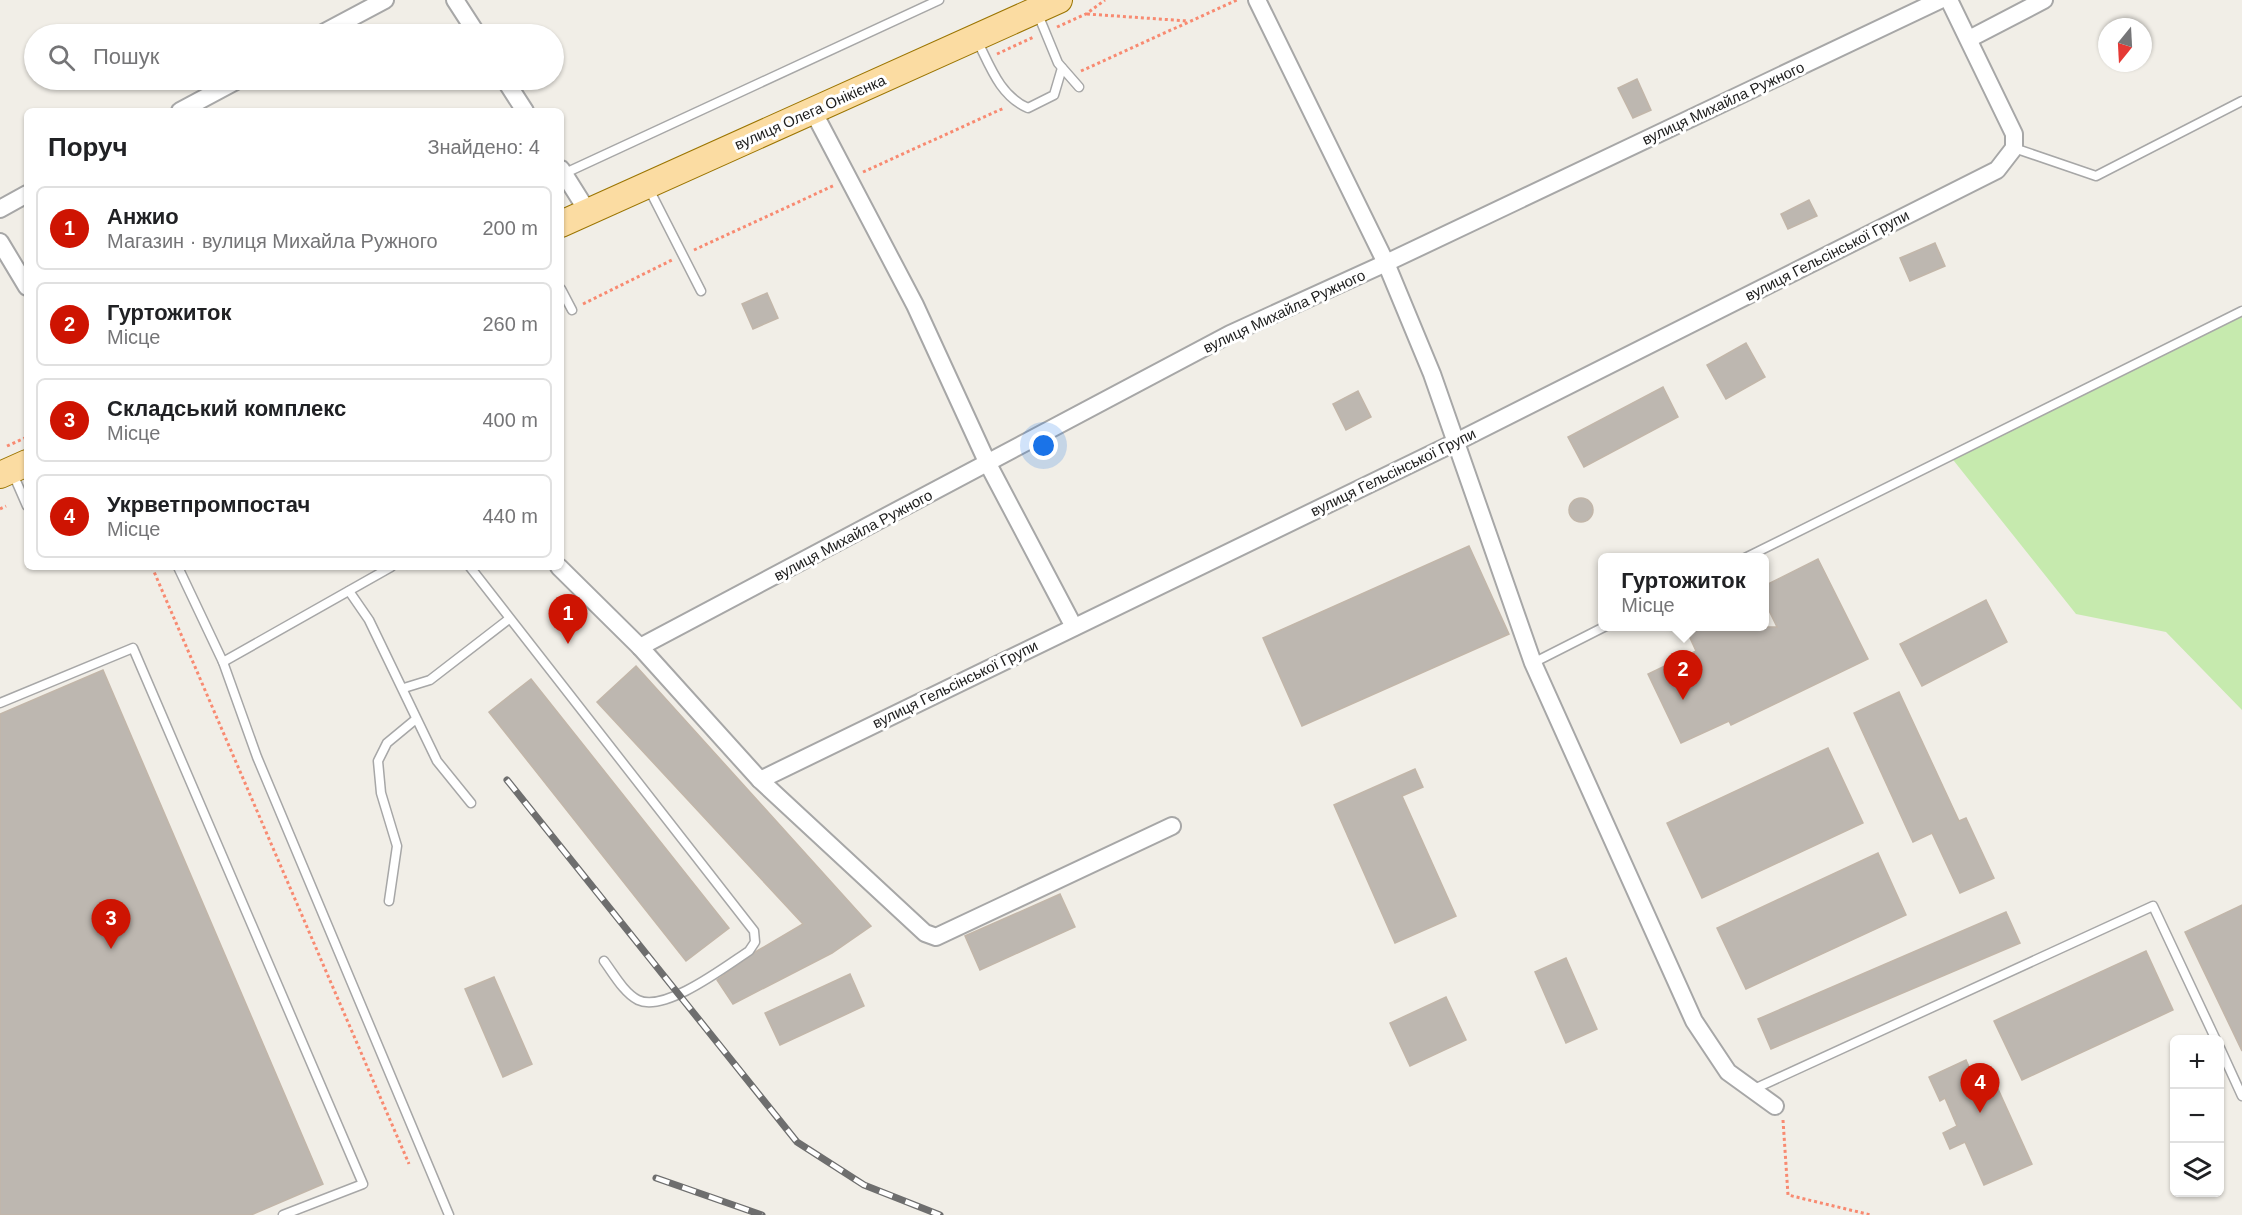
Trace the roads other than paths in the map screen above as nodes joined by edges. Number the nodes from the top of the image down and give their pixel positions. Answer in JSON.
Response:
{"nodes":[{"id":1,"x":385,"y":0,"type":"edge"},
{"id":2,"x":455,"y":0,"type":"edge"},
{"id":3,"x":939,"y":0,"type":"edge"},
{"id":4,"x":1257,"y":0,"type":"edge"},
{"id":5,"x":1940,"y":0,"type":"edge"},
{"id":6,"x":1949,"y":0,"type":"edge"},
{"id":7,"x":2044,"y":0,"type":"edge"},
{"id":8,"x":1048,"y":5,"type":"edge"},
{"id":9,"x":340,"y":24,"type":"edge"},
{"id":10,"x":471,"y":24,"type":"edge"},
{"id":11,"x":976,"y":38,"type":"junction"},
{"id":12,"x":1970,"y":39,"type":"junction"},
{"id":13,"x":1062,"y":68,"type":"junction"},
{"id":14,"x":1079,"y":87,"type":"dead end"},
{"id":15,"x":219,"y":90,"type":"edge"},
{"id":16,"x":511,"y":90,"type":"edge"},
{"id":17,"x":2242,"y":101,"type":"edge"},
{"id":18,"x":186,"y":108,"type":"edge"},
{"id":19,"x":523,"y":108,"type":"edge"},
{"id":20,"x":813,"y":111,"type":"junction"},
{"id":21,"x":2014,"y":148,"type":"junction"},
{"id":22,"x":564,"y":171,"type":"edge"},
{"id":23,"x":564,"y":175,"type":"edge"},
{"id":24,"x":648,"y":186,"type":"junction"},
{"id":25,"x":24,"y":196,"type":"edge"},
{"id":26,"x":0,"y":209,"type":"edge"},
{"id":27,"x":588,"y":212,"type":"junction"},
{"id":28,"x":564,"y":223,"type":"edge"},
{"id":29,"x":0,"y":242,"type":"edge"},
{"id":30,"x":1386,"y":263,"type":"junction"},
{"id":31,"x":24,"y":282,"type":"edge"},
{"id":32,"x":701,"y":291,"type":"dead end"},
{"id":33,"x":564,"y":295,"type":"edge"},
{"id":34,"x":572,"y":310,"type":"road end"},
{"id":35,"x":2242,"y":311,"type":"edge"},
{"id":36,"x":1456,"y":442,"type":"junction"},
{"id":37,"x":9,"y":464,"type":"edge"},
{"id":38,"x":988,"y":464,"type":"junction"},
{"id":39,"x":24,"y":499,"type":"edge"},
{"id":40,"x":1755,"y":553,"type":"edge"},
{"id":41,"x":179,"y":570,"type":"edge"},
{"id":42,"x":386,"y":570,"type":"edge"},
{"id":43,"x":472,"y":570,"type":"edge"},
{"id":44,"x":562,"y":570,"type":"edge"},
{"id":45,"x":349,"y":591,"type":"junction"},
{"id":46,"x":509,"y":619,"type":"junction"},
{"id":47,"x":1074,"y":627,"type":"junction"},
{"id":48,"x":1598,"y":631,"type":"edge"},
{"id":49,"x":640,"y":647,"type":"junction"},
{"id":50,"x":223,"y":662,"type":"junction"},
{"id":51,"x":1533,"y":663,"type":"junction"},
{"id":52,"x":404,"y":688,"type":"junction"},
{"id":53,"x":0,"y":703,"type":"edge"},
{"id":54,"x":416,"y":719,"type":"junction"},
{"id":55,"x":760,"y":780,"type":"junction"},
{"id":56,"x":471,"y":803,"type":"dead end"},
{"id":57,"x":1172,"y":826,"type":"dead end"},
{"id":58,"x":389,"y":901,"type":"dead end"},
{"id":59,"x":604,"y":961,"type":"dead end"},
{"id":60,"x":2214,"y":1035,"type":"edge"},
{"id":61,"x":2224,"y":1057,"type":"edge"},
{"id":62,"x":1752,"y":1091,"type":"junction"},
{"id":63,"x":2242,"y":1096,"type":"edge"},
{"id":64,"x":1775,"y":1106,"type":"road end"},
{"id":65,"x":284,"y":1215,"type":"edge"},
{"id":66,"x":449,"y":1215,"type":"edge"}],
"edges":[{"from":1,"to":9,"type":"street"},
{"from":2,"to":10,"type":"street"},
{"from":3,"to":22,"type":"lane"},
{"from":4,"to":30,"type":"street"},
{"from":5,"to":30,"type":"street","name":"вулиця Михайла Ружного"},
{"from":6,"to":12,"type":"street"},
{"from":7,"to":12,"type":"street"},
{"from":8,"to":11,"type":"main road","name":"вулиця Олега Онікієнка"},
{"from":8,"to":13,"type":"lane"},
{"from":11,"to":13,"type":"lane"},
{"from":11,"to":20,"type":"main road","name":"вулиця Олега Онікієнка"},
{"from":12,"to":21,"type":"street"},
{"from":13,"to":14,"type":"lane"},
{"from":15,"to":18,"type":"street"},
{"from":16,"to":19,"type":"street"},
{"from":17,"to":21,"type":"lane"},
{"from":20,"to":24,"type":"main road","name":"вулиця Олега Онікієнка"},
{"from":20,"to":38,"type":"street"},
{"from":21,"to":36,"type":"street","name":"вулиця Гельсінської Групи"},
{"from":23,"to":27,"type":"street"},
{"from":24,"to":27,"type":"main road","name":"вулиця Олега Онікієнка"},
{"from":24,"to":32,"type":"lane"},
{"from":25,"to":26,"type":"street"},
{"from":27,"to":28,"type":"main road","name":"вулиця Олега Онікієнка"},
{"from":29,"to":31,"type":"street"},
{"from":30,"to":36,"type":"street"},
{"from":30,"to":38,"type":"street","name":"вулиця Михайла Ружного"},
{"from":33,"to":34,"type":"lane"},
{"from":35,"to":40,"type":"lane"},
{"from":36,"to":47,"type":"street","name":"вулиця Гельсінської Групи"},
{"from":36,"to":51,"type":"street"},
{"from":37,"to":39,"type":"lane"},
{"from":38,"to":47,"type":"street"},
{"from":38,"to":49,"type":"street","name":"вулиця Михайла Ружного"},
{"from":41,"to":50,"type":"lane"},
{"from":42,"to":45,"type":"lane"},
{"from":43,"to":46,"type":"lane"},
{"from":44,"to":49,"type":"street"},
{"from":45,"to":50,"type":"lane"},
{"from":45,"to":52,"type":"lane"},
{"from":46,"to":52,"type":"lane"},
{"from":46,"to":59,"type":"lane"},
{"from":47,"to":55,"type":"street","name":"вулиця Гельсінської Групи"},
{"from":48,"to":51,"type":"lane"},
{"from":49,"to":55,"type":"street"},
{"from":50,"to":66,"type":"lane"},
{"from":51,"to":62,"type":"street"},
{"from":52,"to":54,"type":"lane"},
{"from":53,"to":65,"type":"lane"},
{"from":54,"to":56,"type":"lane"},
{"from":54,"to":58,"type":"lane"},
{"from":55,"to":57,"type":"street"},
{"from":60,"to":62,"type":"lane"},
{"from":61,"to":63,"type":"lane"},
{"from":62,"to":64,"type":"street"}]}
